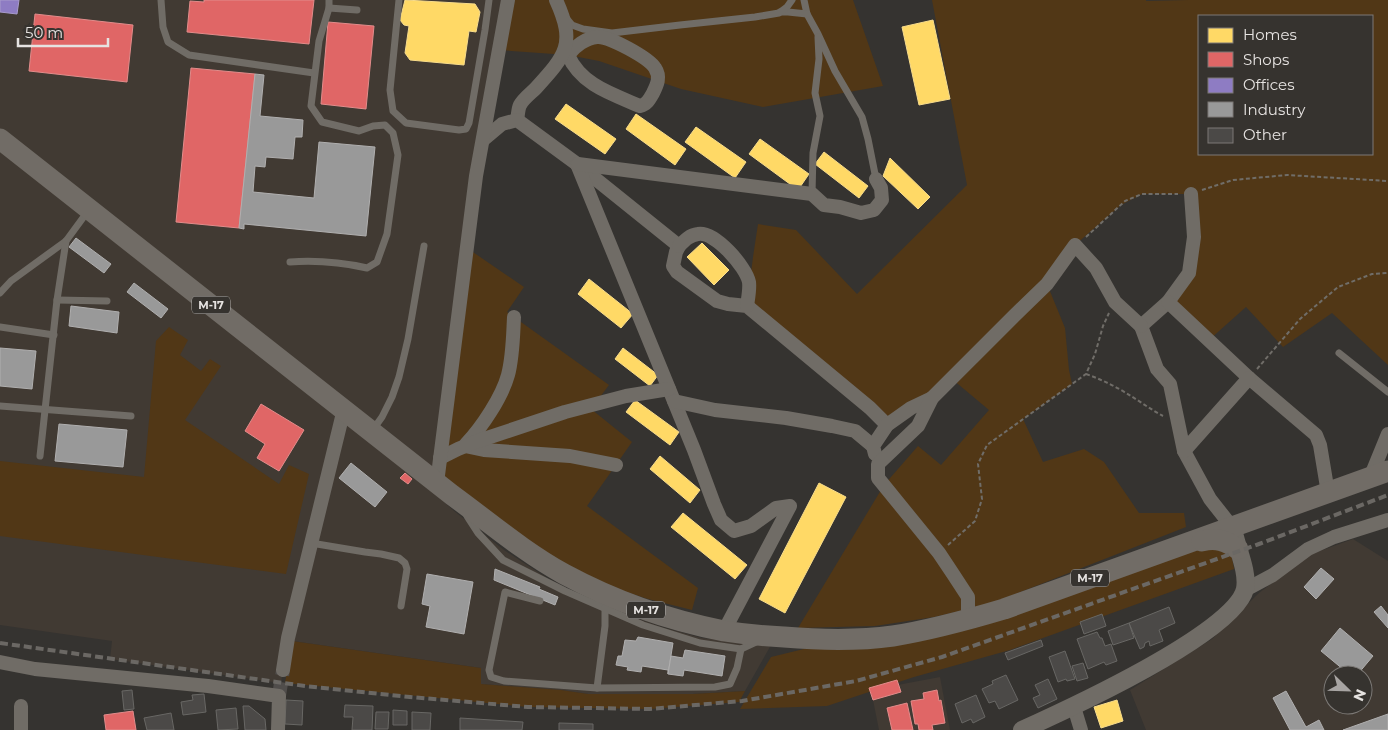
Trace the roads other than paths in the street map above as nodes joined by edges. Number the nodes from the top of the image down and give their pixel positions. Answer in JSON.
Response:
{"nodes":[{"id":1,"x":161,"y":0,"type":"edge"},
{"id":2,"x":330,"y":0,"type":"edge"},
{"id":3,"x":399,"y":0,"type":"edge"},
{"id":4,"x":489,"y":0,"type":"edge"},
{"id":5,"x":508,"y":0,"type":"edge"},
{"id":6,"x":556,"y":0,"type":"edge"},
{"id":7,"x":792,"y":0,"type":"edge"},
{"id":8,"x":804,"y":0,"type":"edge"},
{"id":9,"x":329,"y":8,"type":"junction"},
{"id":10,"x":357,"y":10,"type":"dead end"},
{"id":11,"x":779,"y":12,"type":"junction"},
{"id":12,"x":562,"y":13,"type":"junction"},
{"id":13,"x":807,"y":14,"type":"junction"},
{"id":14,"x":818,"y":34,"type":"junction"},
{"id":15,"x":603,"y":35,"type":"junction"},
{"id":16,"x":566,"y":55,"type":"junction"},
{"id":17,"x":314,"y":73,"type":"junction"},
{"id":18,"x":516,"y":120,"type":"junction"},
{"id":19,"x":0,"y":139,"type":"edge"},
{"id":20,"x":483,"y":140,"type":"junction"},
{"id":21,"x":577,"y":164,"type":"junction"},
{"id":22,"x":876,"y":180,"type":"joint"},
{"id":23,"x":812,"y":194,"type":"junction"},
{"id":24,"x":1191,"y":194,"type":"road end"},
{"id":25,"x":90,"y":209,"type":"junction"},
{"id":26,"x":66,"y":241,"type":"junction"},
{"id":27,"x":424,"y":246,"type":"dead end"},
{"id":28,"x":679,"y":246,"type":"junction"},
{"id":29,"x":290,"y":262,"type":"dead end"},
{"id":30,"x":0,"y":293,"type":"edge"},
{"id":31,"x":57,"y":300,"type":"junction"},
{"id":32,"x":106,"y":301,"type":"dead end"},
{"id":33,"x":1168,"y":302,"type":"junction"},
{"id":34,"x":747,"y":306,"type":"junction"},
{"id":35,"x":514,"y":317,"type":"dead end"},
{"id":36,"x":1141,"y":326,"type":"junction"},
{"id":37,"x":0,"y":327,"type":"edge"},
{"id":38,"x":54,"y":335,"type":"junction"},
{"id":39,"x":1339,"y":354,"type":"dead end"},
{"id":40,"x":1249,"y":378,"type":"junction"},
{"id":41,"x":1388,"y":392,"type":"edge"},
{"id":42,"x":671,"y":395,"type":"junction"},
{"id":43,"x":932,"y":398,"type":"junction"},
{"id":44,"x":0,"y":406,"type":"edge"},
{"id":45,"x":45,"y":409,"type":"junction"},
{"id":46,"x":344,"y":409,"type":"junction"},
{"id":47,"x":131,"y":416,"type":"dead end"},
{"id":48,"x":887,"y":425,"type":"junction"},
{"id":49,"x":372,"y":431,"type":"junction"},
{"id":50,"x":1388,"y":434,"type":"edge"},
{"id":51,"x":464,"y":446,"type":"junction"},
{"id":52,"x":873,"y":446,"type":"junction"},
{"id":53,"x":1184,"y":451,"type":"junction"},
{"id":54,"x":40,"y":456,"type":"dead end"},
{"id":55,"x":440,"y":458,"type":"junction"},
{"id":56,"x":616,"y":464,"type":"dead end"},
{"id":57,"x":878,"y":464,"type":"junction"},
{"id":58,"x":1379,"y":475,"type":"edge"},
{"id":59,"x":445,"y":489,"type":"junction"},
{"id":60,"x":1328,"y":493,"type":"junction"},
{"id":61,"x":1388,"y":520,"type":"edge"},
{"id":62,"x":1232,"y":527,"type":"junction"},
{"id":63,"x":312,"y":542,"type":"junction"},
{"id":64,"x":1177,"y":547,"type":"junction"},
{"id":65,"x":1238,"y":549,"type":"junction"},
{"id":66,"x":1245,"y":590,"type":"junction"},
{"id":67,"x":540,"y":601,"type":"dead end"},
{"id":68,"x":401,"y":606,"type":"dead end"},
{"id":69,"x":605,"y":608,"type":"junction"},
{"id":70,"x":616,"y":613,"type":"junction"},
{"id":71,"x":968,"y":620,"type":"junction"},
{"id":72,"x":605,"y":626,"type":"junction"},
{"id":73,"x":724,"y":631,"type":"junction"},
{"id":74,"x":769,"y":636,"type":"junction"},
{"id":75,"x":741,"y":649,"type":"junction"},
{"id":76,"x":0,"y":662,"type":"edge"},
{"id":77,"x":283,"y":670,"type":"tunnel mouth"},
{"id":78,"x":597,"y":688,"type":"junction"},
{"id":79,"x":21,"y":706,"type":"dead end"},
{"id":80,"x":1074,"y":707,"type":"junction"},
{"id":81,"x":21,"y":730,"type":"edge"},
{"id":82,"x":278,"y":730,"type":"edge"},
{"id":83,"x":1022,"y":730,"type":"edge"},
{"id":84,"x":1081,"y":730,"type":"edge"}],
"edges":[{"from":1,"to":17,"type":"lane"},
{"from":2,"to":9,"type":"lane"},
{"from":3,"to":4,"type":"lane"},
{"from":5,"to":20,"type":"street"},
{"from":6,"to":12,"type":"street"},
{"from":7,"to":11,"type":"lane"},
{"from":8,"to":13,"type":"lane"},
{"from":9,"to":10,"type":"lane"},
{"from":9,"to":17,"type":"lane"},
{"from":11,"to":13,"type":"lane"},
{"from":11,"to":15,"type":"lane"},
{"from":12,"to":15,"type":"lane"},
{"from":12,"to":16,"type":"street"},
{"from":13,"to":14,"type":"lane"},
{"from":14,"to":22,"type":"lane"},
{"from":14,"to":23,"type":"lane"},
{"from":15,"to":16,"type":"street"},
{"from":15,"to":16,"type":"street"},
{"from":16,"to":18,"type":"street"},
{"from":17,"to":29,"type":"lane"},
{"from":18,"to":20,"type":"street"},
{"from":18,"to":21,"type":"street"},
{"from":19,"to":25,"type":"main road","number":"M-17"},
{"from":20,"to":55,"type":"street"},
{"from":21,"to":23,"type":"street"},
{"from":21,"to":28,"type":"street"},
{"from":21,"to":42,"type":"street"},
{"from":22,"to":23,"type":"street"},
{"from":24,"to":33,"type":"street"},
{"from":25,"to":26,"type":"lane"},
{"from":25,"to":46,"type":"main road","number":"M-17"},
{"from":26,"to":30,"type":"lane"},
{"from":26,"to":31,"type":"lane"},
{"from":27,"to":49,"type":"lane"},
{"from":28,"to":34,"type":"street"},
{"from":28,"to":34,"type":"street"},
{"from":31,"to":32,"type":"lane"},
{"from":31,"to":38,"type":"lane"},
{"from":33,"to":36,"type":"street"},
{"from":33,"to":40,"type":"street"},
{"from":34,"to":48,"type":"street"},
{"from":35,"to":51,"type":"street"},
{"from":36,"to":43,"type":"street"},
{"from":36,"to":53,"type":"street"},
{"from":37,"to":38,"type":"lane"},
{"from":38,"to":45,"type":"lane"},
{"from":39,"to":41,"type":"lane"},
{"from":40,"to":53,"type":"street"},
{"from":40,"to":60,"type":"street"},
{"from":42,"to":51,"type":"street"},
{"from":42,"to":52,"type":"street"},
{"from":42,"to":73,"type":"street"},
{"from":43,"to":48,"type":"street"},
{"from":43,"to":57,"type":"street"},
{"from":44,"to":45,"type":"lane"},
{"from":45,"to":47,"type":"lane"},
{"from":45,"to":54,"type":"lane"},
{"from":46,"to":49,"type":"main road","number":"M-17"},
{"from":46,"to":63,"type":"street"},
{"from":48,"to":52,"type":"street"},
{"from":49,"to":59,"type":"main road","number":"M-17"},
{"from":50,"to":58,"type":"street"},
{"from":51,"to":55,"type":"street"},
{"from":51,"to":56,"type":"street"},
{"from":52,"to":57,"type":"street"},
{"from":53,"to":62,"type":"street"},
{"from":55,"to":59,"type":"street"},
{"from":57,"to":71,"type":"street"},
{"from":58,"to":60,"type":"main road","number":"M-17"},
{"from":59,"to":69,"type":"lane"},
{"from":59,"to":73,"type":"main road","number":"M-17"},
{"from":60,"to":62,"type":"main road","number":"M-17"},
{"from":61,"to":66,"type":"street"},
{"from":62,"to":64,"type":"main road","number":"M-17"},
{"from":62,"to":65,"type":"street"},
{"from":63,"to":68,"type":"lane"},
{"from":63,"to":77,"type":"street"},
{"from":64,"to":65,"type":"main road"},
{"from":64,"to":71,"type":"main road","number":"M-17"},
{"from":65,"to":66,"type":"street"},
{"from":66,"to":80,"type":"street"},
{"from":67,"to":78,"type":"lane"},
{"from":69,"to":70,"type":"lane"},
{"from":69,"to":72,"type":"lane"},
{"from":70,"to":72,"type":"lane"},
{"from":70,"to":75,"type":"lane"},
{"from":71,"to":74,"type":"main road","number":"M-17"},
{"from":72,"to":78,"type":"lane"},
{"from":73,"to":74,"type":"main road","number":"M-17"},
{"from":74,"to":75,"type":"lane"},
{"from":75,"to":78,"type":"lane"},
{"from":76,"to":82,"type":"street"},
{"from":79,"to":81,"type":"street"},
{"from":80,"to":83,"type":"street"},
{"from":80,"to":84,"type":"street"}]}
